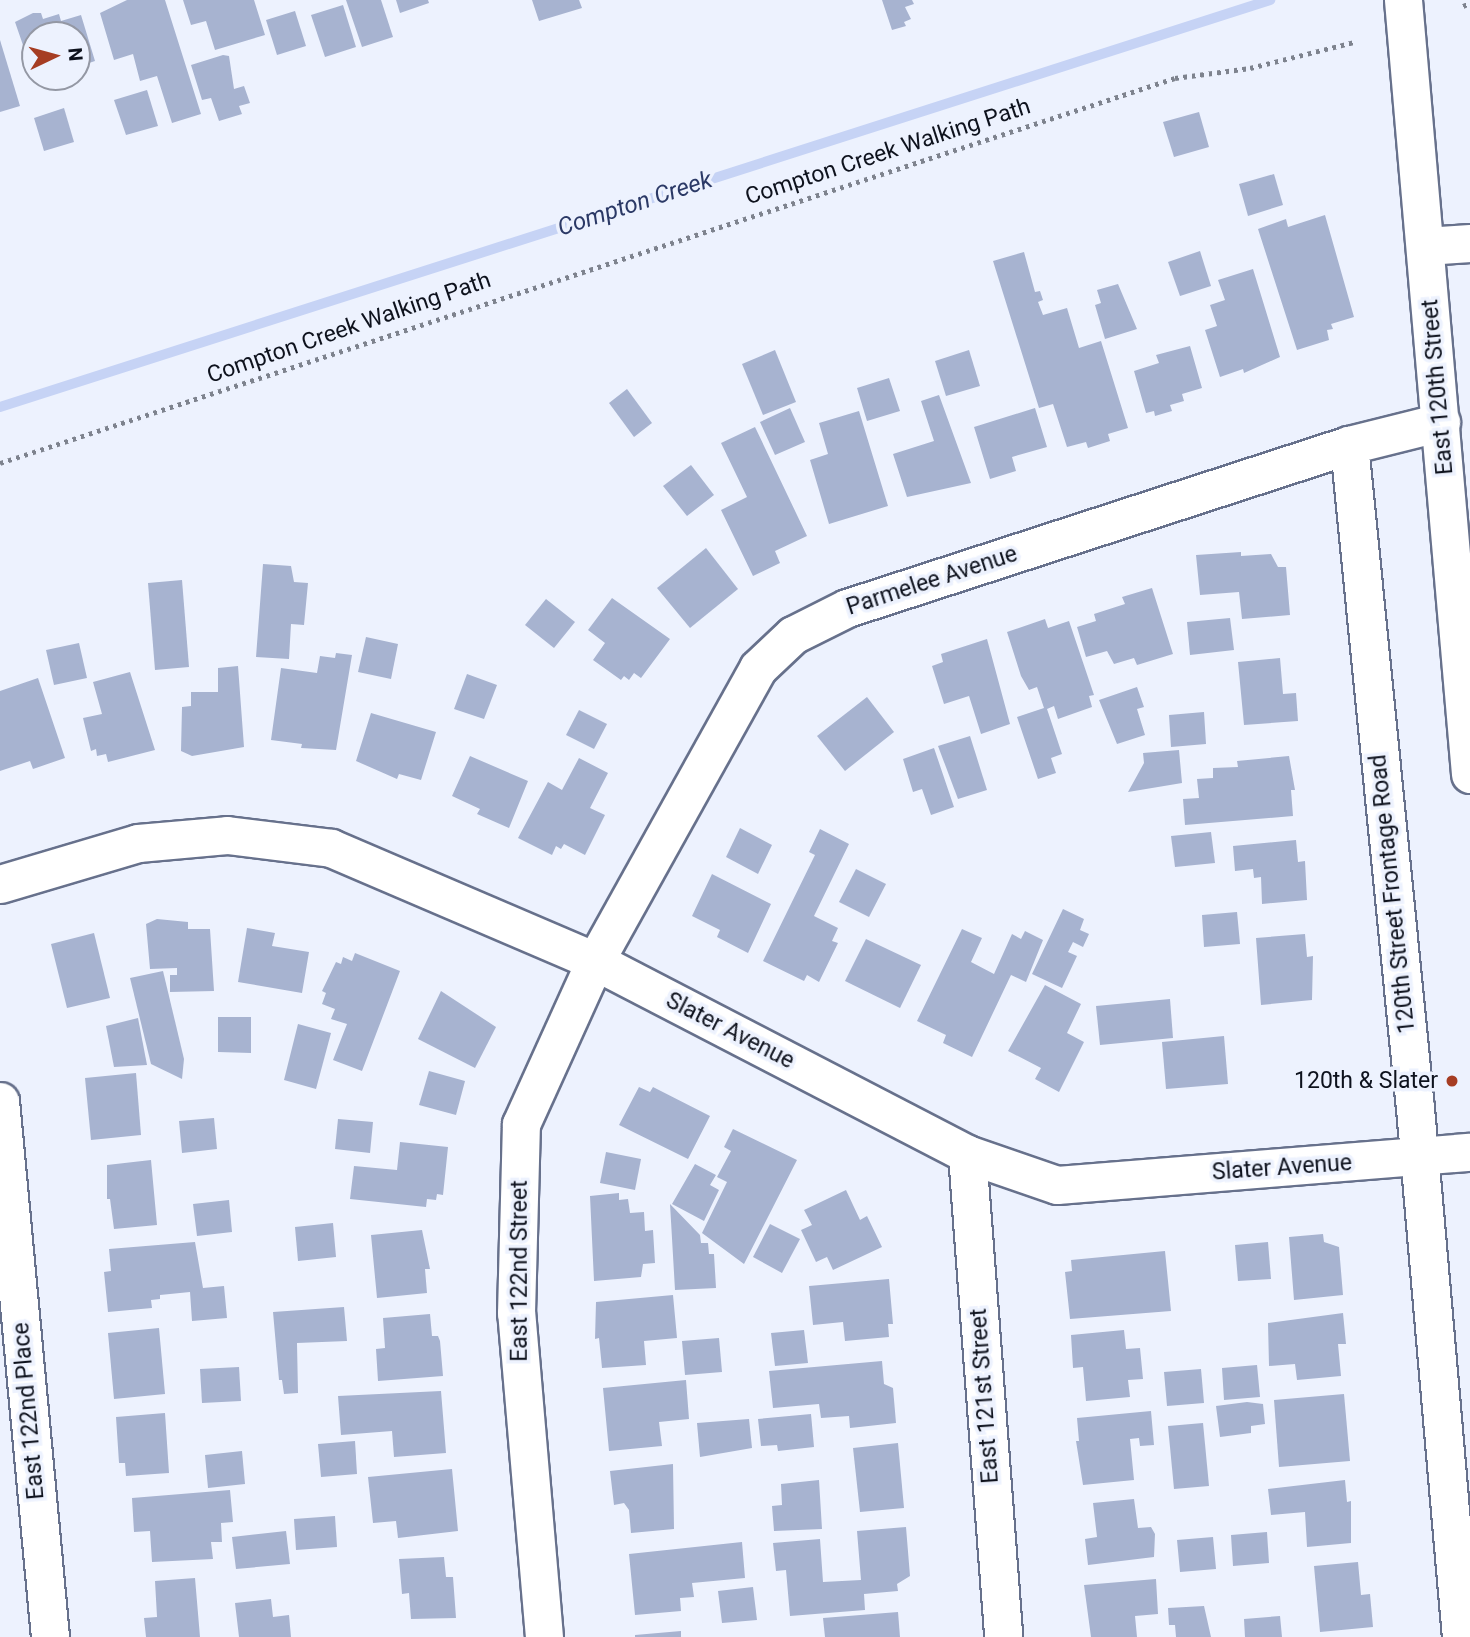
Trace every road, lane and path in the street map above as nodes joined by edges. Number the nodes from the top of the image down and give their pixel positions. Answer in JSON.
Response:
{"nodes":[{"id":1,"x":1403,"y":1,"type":"edge"},
{"id":2,"x":1470,"y":4,"type":"edge"},
{"id":3,"x":1463,"y":6,"type":"dead end"},
{"id":4,"x":1353,"y":41,"type":"dead end"},
{"id":5,"x":1470,"y":243,"type":"edge"},
{"id":6,"x":1425,"y":246,"type":"junction"},
{"id":7,"x":1441,"y":422,"type":"junction"},
{"id":8,"x":1349,"y":445,"type":"junction"},
{"id":9,"x":0,"y":463,"type":"edge"},
{"id":10,"x":1470,"y":774,"type":"edge"},
{"id":11,"x":0,"y":884,"type":"edge"},
{"id":12,"x":595,"y":961,"type":"junction"},
{"id":13,"x":0,"y":1101,"type":"edge"},
{"id":14,"x":1470,"y":1152,"type":"edge"},
{"id":15,"x":967,"y":1154,"type":"junction"},
{"id":16,"x":1419,"y":1158,"type":"junction"},
{"id":17,"x":50,"y":1637,"type":"edge"},
{"id":18,"x":544,"y":1637,"type":"edge"},
{"id":19,"x":1003,"y":1637,"type":"edge"},
{"id":20,"x":1461,"y":1637,"type":"edge"}],
"edges":[{"from":1,"to":6,"type":"street","name":"East 120th Street"},
{"from":2,"to":3,"type":"path"},
{"from":4,"to":9,"type":"path","name":"Compton Creek Walking Path"},
{"from":5,"to":6,"type":"street"},
{"from":6,"to":7,"type":"street","name":"East 120th Street"},
{"from":7,"to":8,"type":"street","name":"Parmelee Avenue"},
{"from":7,"to":10,"type":"street","name":"East 120th Street"},
{"from":8,"to":12,"type":"street","name":"Parmelee Avenue"},
{"from":8,"to":16,"type":"street","name":"120th Street Frontage Road"},
{"from":11,"to":12,"type":"street","name":"Slater Avenue"},
{"from":12,"to":15,"type":"street","name":"Slater Avenue"},
{"from":12,"to":18,"type":"street","name":"East 122nd Street"},
{"from":13,"to":17,"type":"street","name":"East 122nd Place"},
{"from":14,"to":16,"type":"street","name":"Slater Avenue"},
{"from":15,"to":16,"type":"street","name":"Slater Avenue"},
{"from":15,"to":19,"type":"street","name":"East 121st Street"},
{"from":16,"to":20,"type":"street","name":"120th Street Frontage Road"}]}
